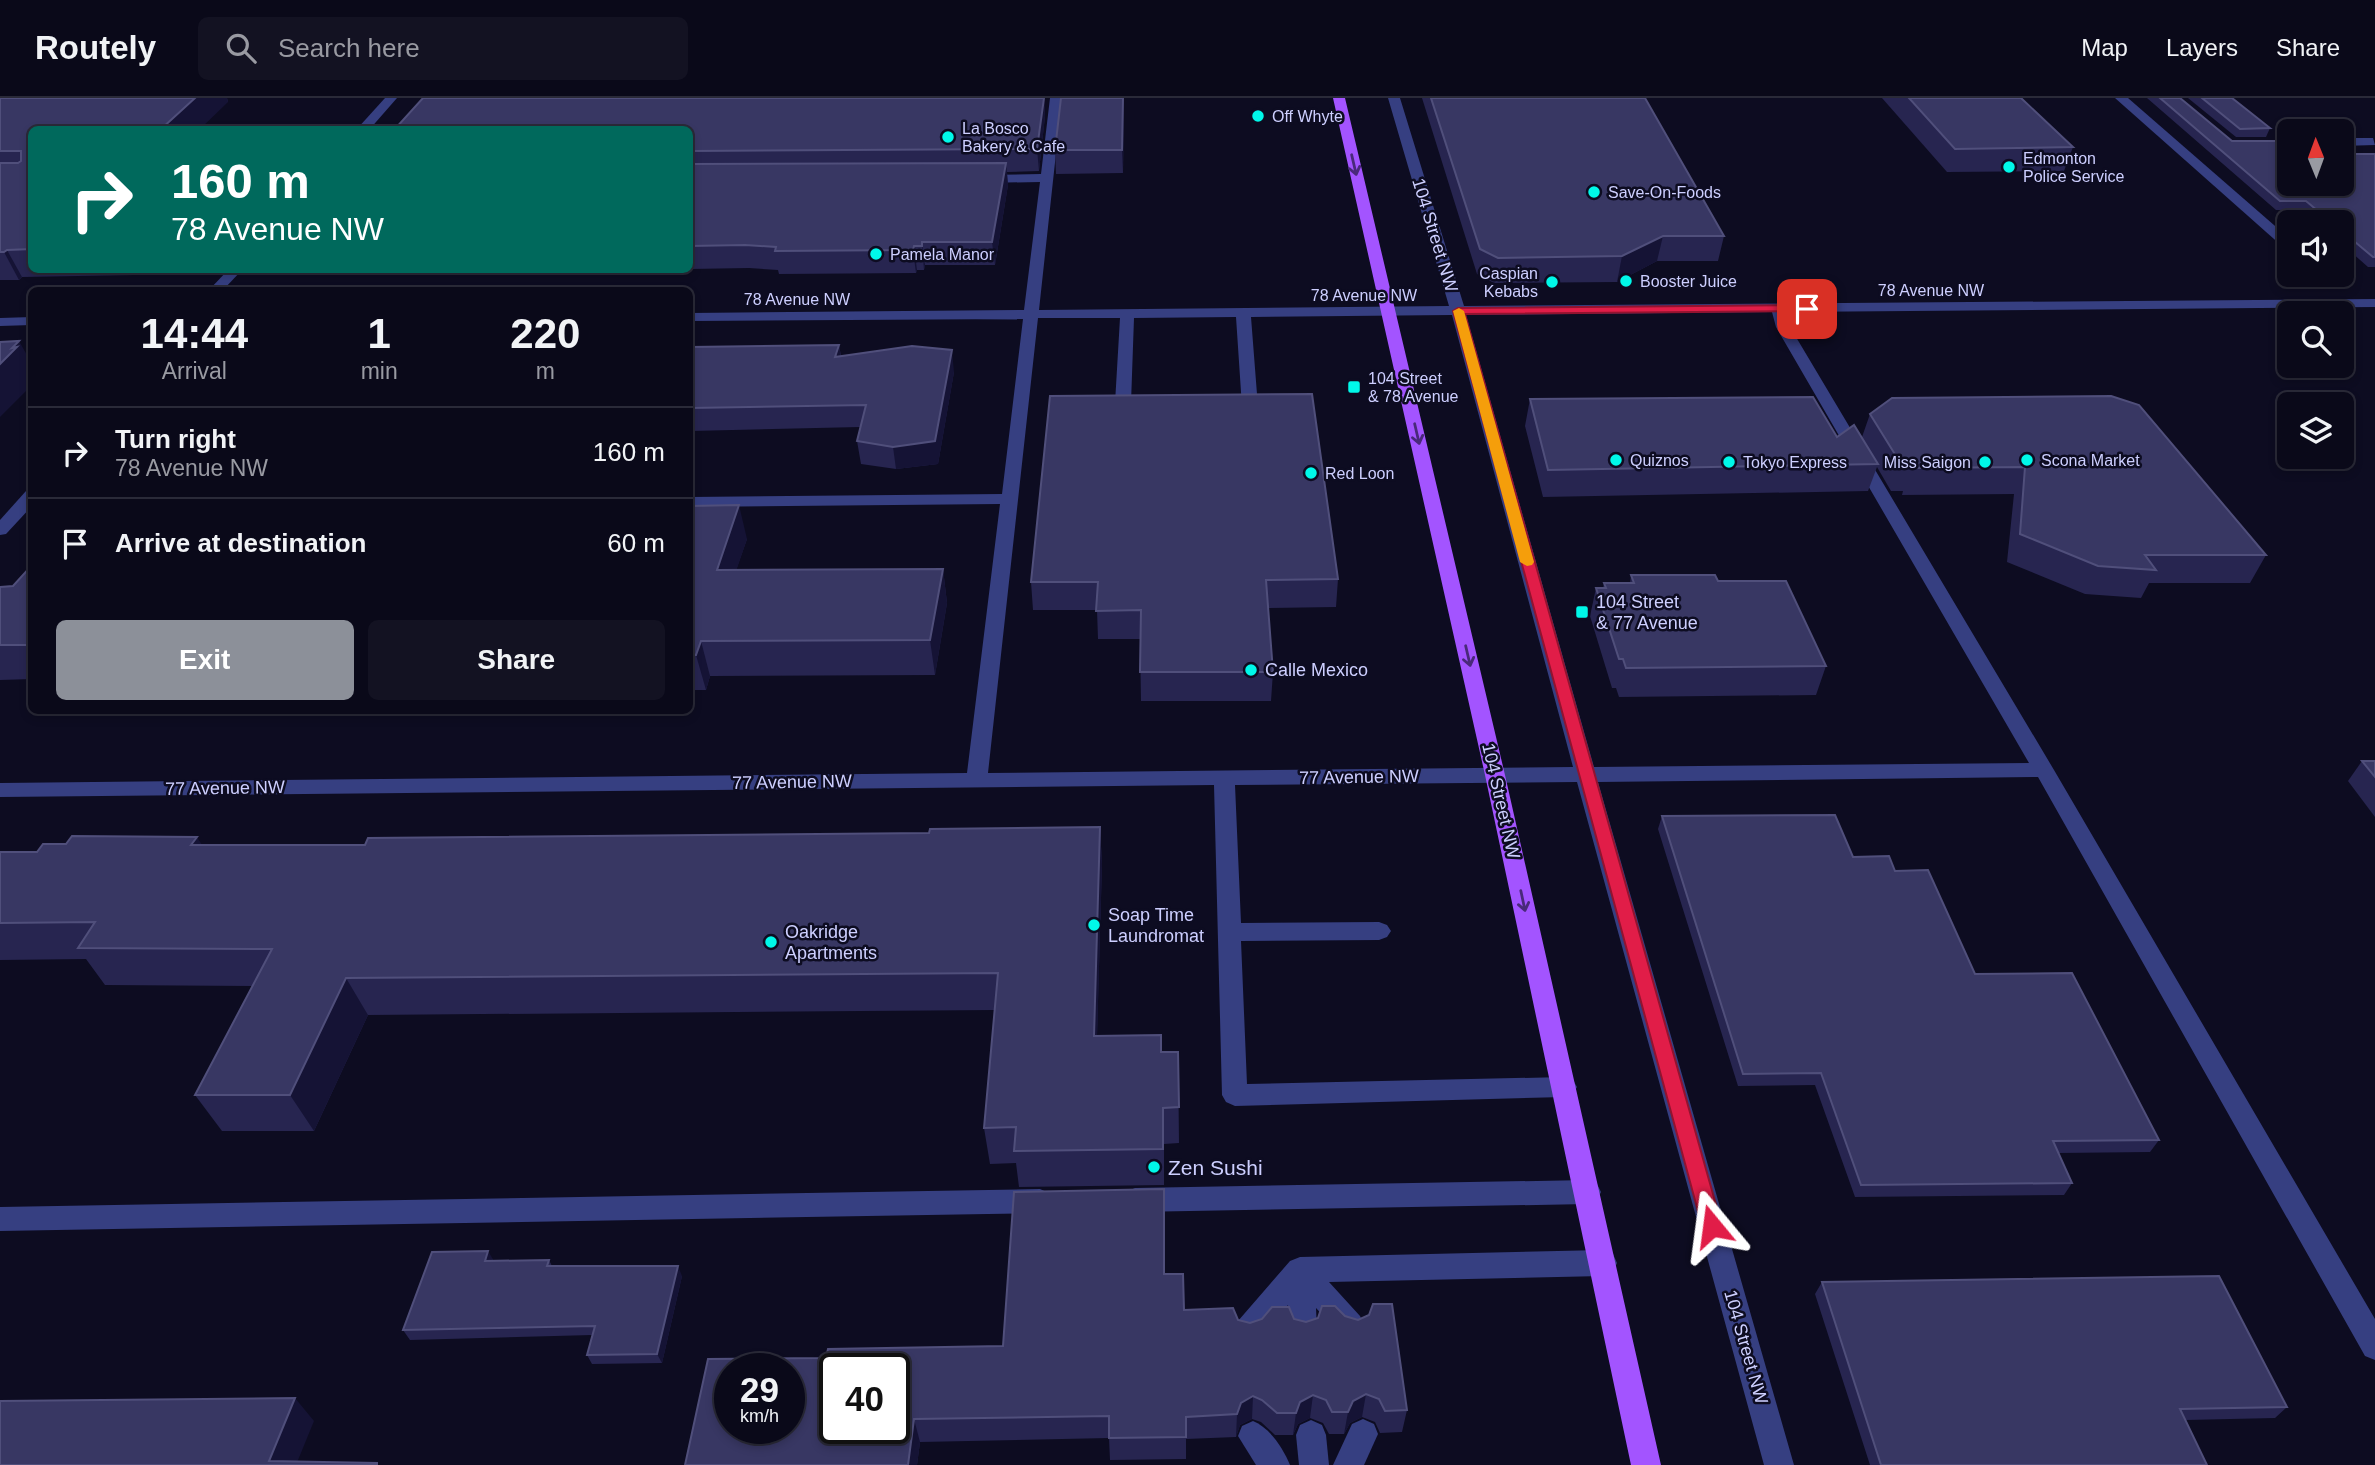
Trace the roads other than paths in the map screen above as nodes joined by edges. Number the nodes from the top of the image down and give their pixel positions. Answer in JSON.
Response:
{"nodes":[{"id":1,"x":391,"y":98,"type":"edge"},
{"id":2,"x":1056,"y":98,"type":"edge"},
{"id":3,"x":1339,"y":98,"type":"edge"},
{"id":4,"x":1394,"y":98,"type":"edge"},
{"id":5,"x":2121,"y":98,"type":"edge"},
{"id":6,"x":366,"y":126,"type":"edge"},
{"id":7,"x":2354,"y":142,"type":"edge"},
{"id":8,"x":2373,"y":142,"type":"dead end"},
{"id":9,"x":1046,"y":178,"type":"junction"},
{"id":10,"x":964,"y":179,"type":"edge"},
{"id":11,"x":2277,"y":234,"type":"edge"},
{"id":12,"x":232,"y":273,"type":"edge"},
{"id":13,"x":219,"y":287,"type":"edge"},
{"id":14,"x":2375,"y":303,"type":"edge"},
{"id":15,"x":1779,"y":309,"type":"junction"},
{"id":16,"x":1458,"y":311,"type":"junction"},
{"id":17,"x":1388,"y":312,"type":"junction"},
{"id":18,"x":1243,"y":313,"type":"junction"},
{"id":19,"x":1030,"y":314,"type":"junction"},
{"id":20,"x":1127,"y":314,"type":"junction"},
{"id":21,"x":693,"y":317,"type":"edge"},
{"id":22,"x":28,"y":321,"type":"edge"},
{"id":23,"x":0,"y":322,"type":"edge"},
{"id":24,"x":1123,"y":402,"type":"edge"},
{"id":25,"x":1250,"y":407,"type":"edge"},
{"id":26,"x":1011,"y":499,"type":"junction"},
{"id":27,"x":693,"y":502,"type":"edge"},
{"id":28,"x":28,"y":504,"type":"edge"},
{"id":29,"x":0,"y":508,"type":"edge"},
{"id":30,"x":0,"y":530,"type":"edge"},
{"id":31,"x":2044,"y":770,"type":"junction"},
{"id":32,"x":1496,"y":775,"type":"junction"},
{"id":33,"x":1585,"y":775,"type":"junction"},
{"id":34,"x":1224,"y":778,"type":"junction"},
{"id":35,"x":977,"y":780,"type":"junction"},
{"id":36,"x":0,"y":790,"type":"edge"},
{"id":37,"x":1379,"y":931,"type":"dead end"},
{"id":38,"x":1229,"y":932,"type":"junction"},
{"id":39,"x":1564,"y":1087,"type":"junction"},
{"id":40,"x":1588,"y":1192,"type":"junction"},
{"id":41,"x":1113,"y":1200,"type":"edge"},
{"id":42,"x":1071,"y":1201,"type":"edge"},
{"id":43,"x":0,"y":1219,"type":"edge"},
{"id":44,"x":1603,"y":1262,"type":"junction"},
{"id":45,"x":1300,"y":1270,"type":"junction"},
{"id":46,"x":1353,"y":1328,"type":"edge"},
{"id":47,"x":1303,"y":1330,"type":"edge"},
{"id":48,"x":1248,"y":1331,"type":"edge"},
{"id":49,"x":2375,"y":1346,"type":"edge"},
{"id":50,"x":1363,"y":1434,"type":"edge"},
{"id":51,"x":1311,"y":1435,"type":"dead end"},
{"id":52,"x":1254,"y":1436,"type":"dead end"},
{"id":53,"x":1275,"y":1465,"type":"edge"},
{"id":54,"x":1314,"y":1465,"type":"edge"},
{"id":55,"x":1348,"y":1465,"type":"edge"},
{"id":56,"x":1646,"y":1465,"type":"edge"},
{"id":57,"x":1779,"y":1465,"type":"edge"}],
"edges":[{"from":1,"to":6,"type":"street"},
{"from":2,"to":9,"type":"street"},
{"from":3,"to":17,"type":"main road","name":"104 Street NW","one_way":true},
{"from":4,"to":16,"type":"street","name":"104 Street NW"},
{"from":5,"to":11,"type":"street"},
{"from":7,"to":8,"type":"street"},
{"from":9,"to":10,"type":"street"},
{"from":9,"to":19,"type":"street"},
{"from":12,"to":13,"type":"street"},
{"from":14,"to":15,"type":"street","name":"78 Avenue NW"},
{"from":15,"to":16,"type":"street","name":"78 Avenue NW"},
{"from":15,"to":31,"type":"street"},
{"from":16,"to":17,"type":"street","name":"78 Avenue NW"},
{"from":16,"to":33,"type":"street","name":"104 Street NW"},
{"from":17,"to":18,"type":"street","name":"78 Avenue NW"},
{"from":17,"to":32,"type":"main road","name":"104 Street NW","one_way":true},
{"from":18,"to":20,"type":"street","name":"78 Avenue NW"},
{"from":18,"to":25,"type":"street"},
{"from":19,"to":20,"type":"street","name":"78 Avenue NW"},
{"from":19,"to":21,"type":"street","name":"78 Avenue NW"},
{"from":19,"to":26,"type":"street"},
{"from":20,"to":24,"type":"street"},
{"from":22,"to":23,"type":"street"},
{"from":26,"to":27,"type":"street"},
{"from":26,"to":35,"type":"street"},
{"from":28,"to":29,"type":"street"},
{"from":28,"to":30,"type":"street"},
{"from":31,"to":33,"type":"street","name":"77 Avenue NW"},
{"from":31,"to":49,"type":"street"},
{"from":32,"to":33,"type":"street","name":"77 Avenue NW"},
{"from":32,"to":34,"type":"street","name":"77 Avenue NW"},
{"from":32,"to":39,"type":"main road","name":"104 Street NW","one_way":true},
{"from":33,"to":57,"type":"street","name":"104 Street NW"},
{"from":34,"to":35,"type":"street","name":"77 Avenue NW"},
{"from":34,"to":38,"type":"street"},
{"from":35,"to":36,"type":"street","name":"77 Avenue NW"},
{"from":37,"to":38,"type":"street"},
{"from":38,"to":39,"type":"street"},
{"from":39,"to":40,"type":"main road","name":"104 Street NW"},
{"from":40,"to":41,"type":"street"},
{"from":40,"to":44,"type":"main road","name":"104 Street NW"},
{"from":42,"to":43,"type":"street"},
{"from":44,"to":45,"type":"street"},
{"from":44,"to":56,"type":"main road","name":"104 Street NW"},
{"from":45,"to":46,"type":"street"},
{"from":45,"to":47,"type":"street"},
{"from":45,"to":48,"type":"street"},
{"from":50,"to":55,"type":"street"},
{"from":51,"to":54,"type":"street"},
{"from":52,"to":53,"type":"street"}]}
